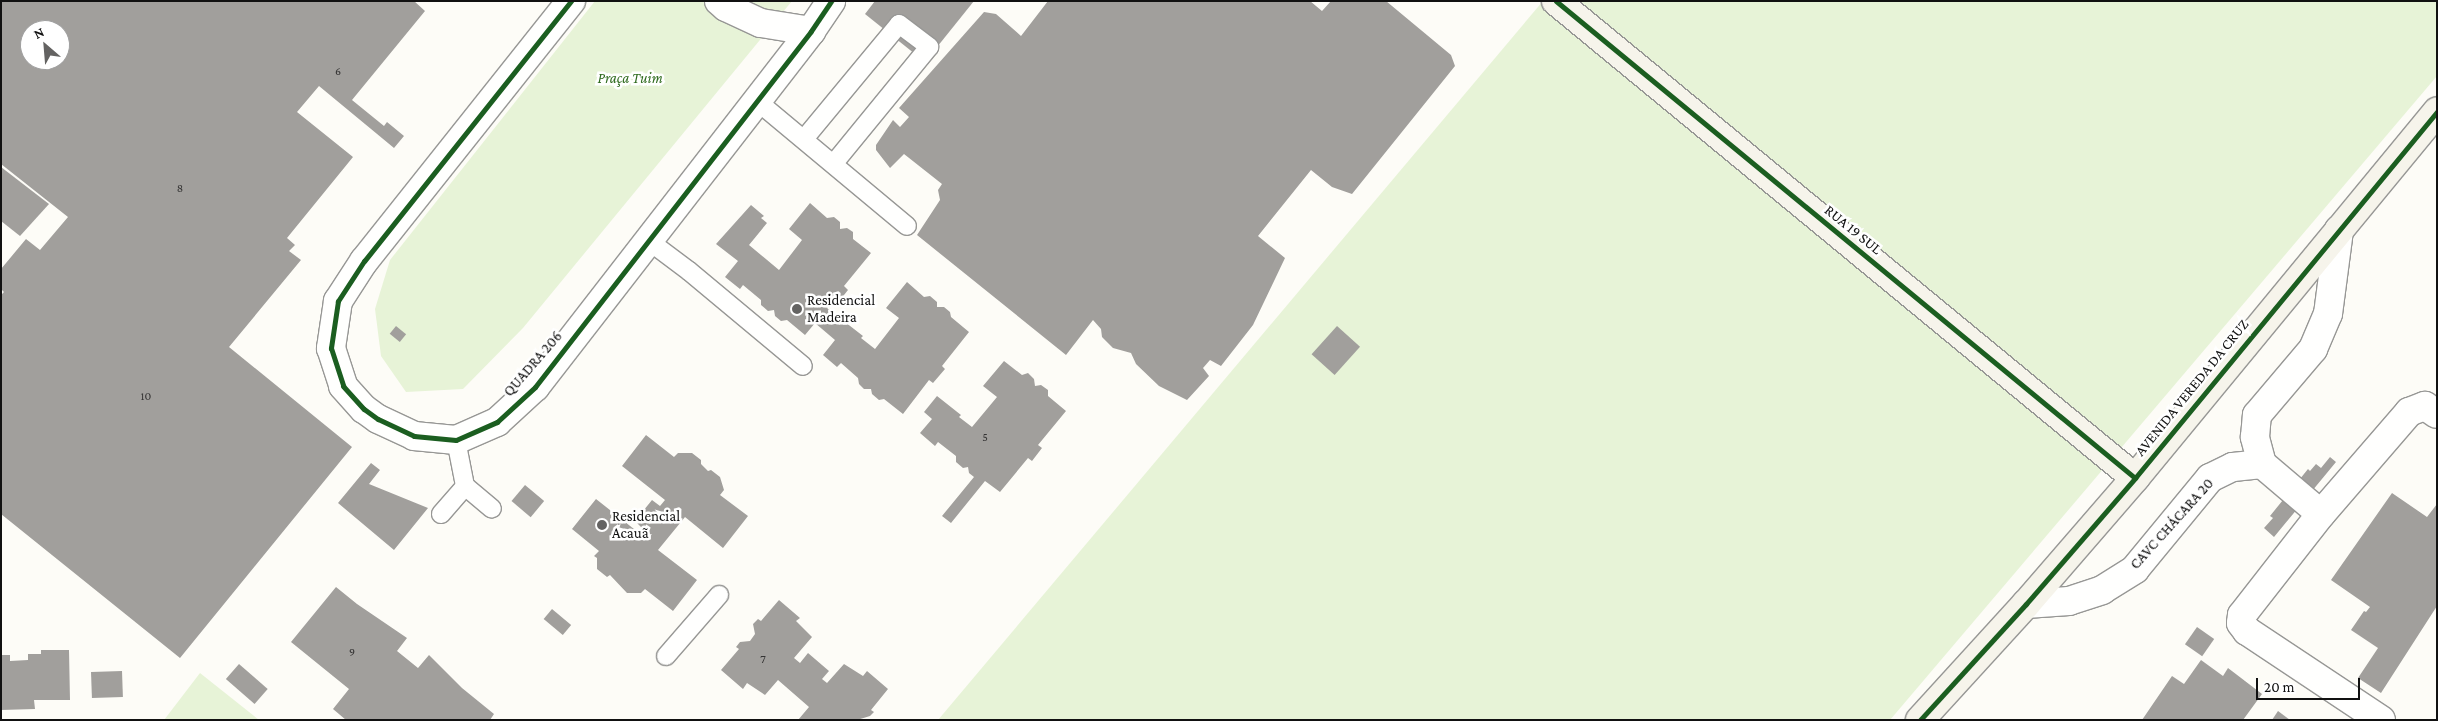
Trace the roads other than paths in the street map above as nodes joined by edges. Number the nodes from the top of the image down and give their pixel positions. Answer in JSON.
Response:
{"nodes":[{"id":1,"x":571,"y":1,"type":"edge"},
{"id":2,"x":718,"y":1,"type":"edge"},
{"id":3,"x":831,"y":1,"type":"edge"},
{"id":4,"x":1556,"y":1,"type":"edge"},
{"id":5,"x":811,"y":31,"type":"junction"},
{"id":6,"x":757,"y":101,"type":"junction"},
{"id":7,"x":2437,"y":111,"type":"edge"},
{"id":8,"x":804,"y":139,"type":"junction"},
{"id":9,"x":834,"y":163,"type":"junction"},
{"id":10,"x":907,"y":226,"type":"dead end"},
{"id":11,"x":2338,"y":230,"type":"junction"},
{"id":12,"x":649,"y":241,"type":"junction"},
{"id":13,"x":803,"y":366,"type":"dead end"},
{"id":14,"x":2437,"y":414,"type":"edge"},
{"id":15,"x":456,"y":440,"type":"junction"},
{"id":16,"x":2262,"y":464,"type":"junction"},
{"id":17,"x":2135,"y":478,"type":"junction"},
{"id":18,"x":465,"y":486,"type":"junction"},
{"id":19,"x":492,"y":510,"type":"dead end"},
{"id":20,"x":441,"y":514,"type":"dead end"},
{"id":21,"x":2321,"y":514,"type":"junction"},
{"id":22,"x":719,"y":595,"type":"dead end"},
{"id":23,"x":2026,"y":604,"type":"junction"},
{"id":24,"x":666,"y":656,"type":"dead end"},
{"id":25,"x":1920,"y":720,"type":"edge"},
{"id":26,"x":2381,"y":720,"type":"edge"}],
"edges":[{"from":1,"to":15,"type":"street","name":"QUADRA 206"},
{"from":2,"to":5,"type":"street"},
{"from":3,"to":5,"type":"street","name":"QUADRA 206"},
{"from":4,"to":17,"type":"street","name":"RUA 19 SUL"},
{"from":5,"to":6,"type":"street","name":"QUADRA 206"},
{"from":6,"to":8,"type":"lane"},
{"from":6,"to":12,"type":"street","name":"QUADRA 206"},
{"from":7,"to":11,"type":"street","name":"AVENIDA VEREDA DA CRUZ"},
{"from":8,"to":9,"type":"lane"},
{"from":8,"to":9,"type":"lane"},
{"from":9,"to":10,"type":"lane"},
{"from":11,"to":16,"type":"street"},
{"from":11,"to":17,"type":"street","name":"AVENIDA VEREDA DA CRUZ"},
{"from":12,"to":13,"type":"lane"},
{"from":12,"to":15,"type":"street","name":"QUADRA 206"},
{"from":14,"to":21,"type":"street"},
{"from":15,"to":18,"type":"lane"},
{"from":16,"to":21,"type":"street"},
{"from":16,"to":23,"type":"street","name":"CAVC CHÁCARA 20"},
{"from":17,"to":23,"type":"street","name":"AVENIDA VEREDA DA CRUZ"},
{"from":18,"to":19,"type":"lane"},
{"from":18,"to":20,"type":"lane"},
{"from":21,"to":26,"type":"street"},
{"from":22,"to":24,"type":"lane"},
{"from":23,"to":25,"type":"street","name":"AVENIDA VEREDA DA CRUZ"}]}
